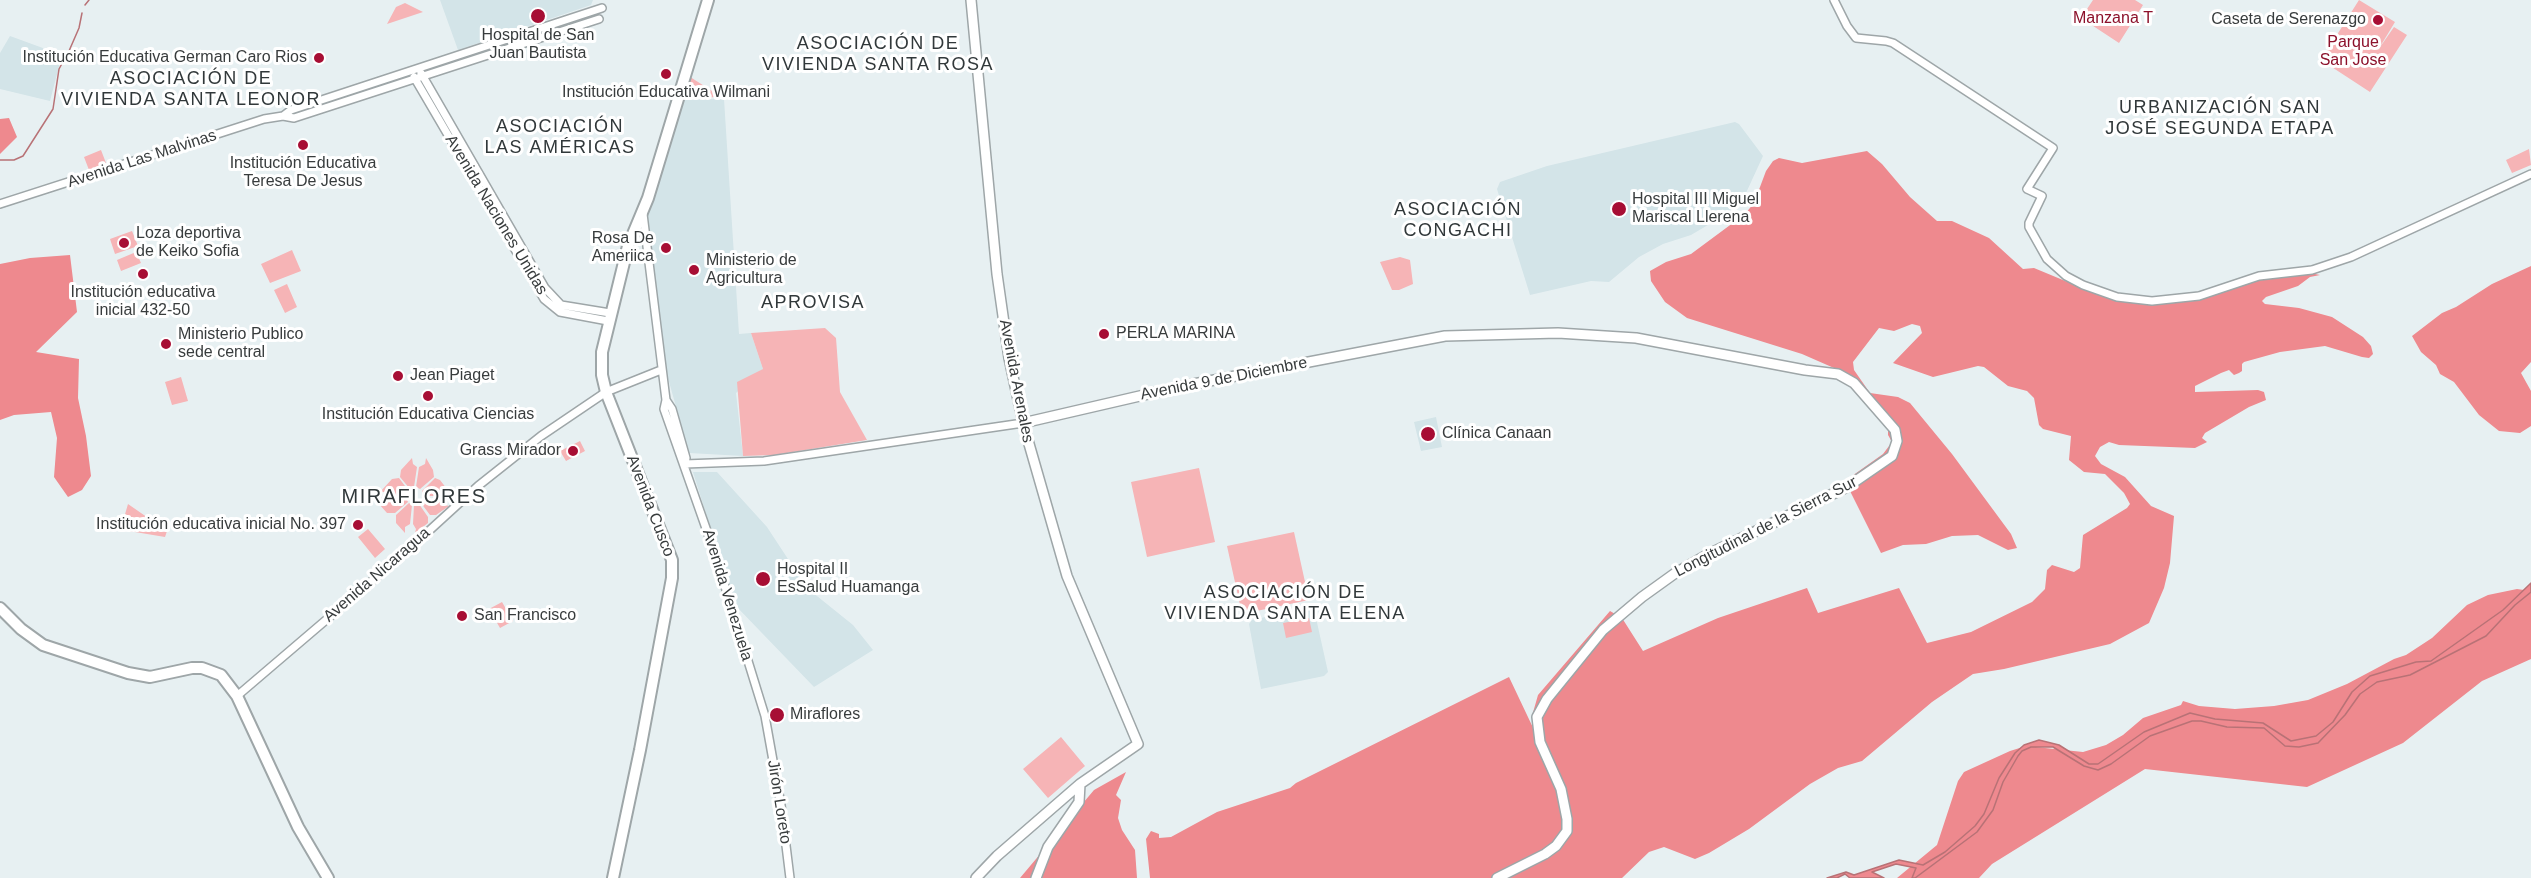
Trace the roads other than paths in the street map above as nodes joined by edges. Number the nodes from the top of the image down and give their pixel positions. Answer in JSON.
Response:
{"nodes":[{"id":1,"x":701,"y":0,"type":"edge"},
{"id":2,"x":708,"y":0,"type":"edge"},
{"id":3,"x":971,"y":0,"type":"edge"},
{"id":4,"x":1834,"y":0,"type":"edge"},
{"id":5,"x":602,"y":8,"type":"dead end"},
{"id":6,"x":599,"y":19,"type":"dead end"},
{"id":7,"x":420,"y":69,"type":"junction"},
{"id":8,"x":412,"y":72,"type":"junction"},
{"id":9,"x":420,"y":78,"type":"junction"},
{"id":10,"x":284,"y":116,"type":"junction"},
{"id":11,"x":2531,"y":174,"type":"edge"},
{"id":12,"x":0,"y":204,"type":"edge"},
{"id":13,"x":642,"y":211,"type":"junction"},
{"id":14,"x":609,"y":317,"type":"junction"},
{"id":15,"x":1765,"y":362,"type":"joint"},
{"id":16,"x":661,"y":370,"type":"junction"},
{"id":17,"x":606,"y":392,"type":"junction"},
{"id":18,"x":1023,"y":423,"type":"junction"},
{"id":19,"x":685,"y":464,"type":"junction"},
{"id":20,"x":0,"y":608,"type":"edge"},
{"id":21,"x":237,"y":696,"type":"junction"},
{"id":22,"x":767,"y":727,"type":"joint"},
{"id":23,"x":1080,"y":784,"type":"junction"},
{"id":24,"x":328,"y":878,"type":"edge"},
{"id":25,"x":612,"y":878,"type":"edge"},
{"id":26,"x":790,"y":878,"type":"edge"},
{"id":27,"x":976,"y":878,"type":"edge"},
{"id":28,"x":1036,"y":878,"type":"edge"},
{"id":29,"x":1497,"y":878,"type":"edge"}],
"edges":[{"from":1,"to":13,"type":"highway","name":"Avenida Cusco"},
{"from":2,"to":13,"type":"highway","name":"Avenida Cusco"},
{"from":3,"to":18,"type":"main road","name":"Avenida Arenales"},
{"from":4,"to":11,"type":"street"},
{"from":5,"to":7,"type":"street","name":"Avenida Las Malvinas"},
{"from":6,"to":9,"type":"street","name":"Avenida Las Malvinas"},
{"from":7,"to":8,"type":"street","name":"Avenida Las Malvinas"},
{"from":7,"to":9,"type":"street","name":"Avenida Naciones Unidas"},
{"from":8,"to":9,"type":"street","name":"Avenida Naciones Unidas"},
{"from":8,"to":10,"type":"street","name":"Avenida Las Malvinas"},
{"from":9,"to":10,"type":"street","name":"Avenida Las Malvinas"},
{"from":9,"to":14,"type":"street","name":"Avenida Naciones Unidas"},
{"from":10,"to":12,"type":"street","name":"Avenida Las Malvinas"},
{"from":13,"to":14,"type":"highway","name":"Avenida Cusco"},
{"from":13,"to":16,"type":"street","name":"Avenida Venezuela"},
{"from":14,"to":17,"type":"highway","name":"Avenida Cusco"},
{"from":15,"to":18,"type":"main road","name":"Avenida 9 de Diciembre"},
{"from":15,"to":29,"type":"main road","name":"Longitudinal de la Sierra Sur"},
{"from":16,"to":17,"type":"street"},
{"from":16,"to":19,"type":"street","name":"Avenida Venezuela"},
{"from":17,"to":21,"type":"street","name":"Avenida Nicaragua"},
{"from":17,"to":25,"type":"highway","name":"Avenida Cusco"},
{"from":18,"to":19,"type":"street","name":"Avenida 9 de Diciembre"},
{"from":18,"to":23,"type":"main road","name":"Avenida Arenales"},
{"from":19,"to":22,"type":"street","name":"Avenida Venezuela"},
{"from":20,"to":21,"type":"highway"},
{"from":21,"to":24,"type":"highway"},
{"from":22,"to":26,"type":"street","name":"Jirón Loreto"},
{"from":23,"to":27,"type":"main road"},
{"from":23,"to":28,"type":"main road"}]}
